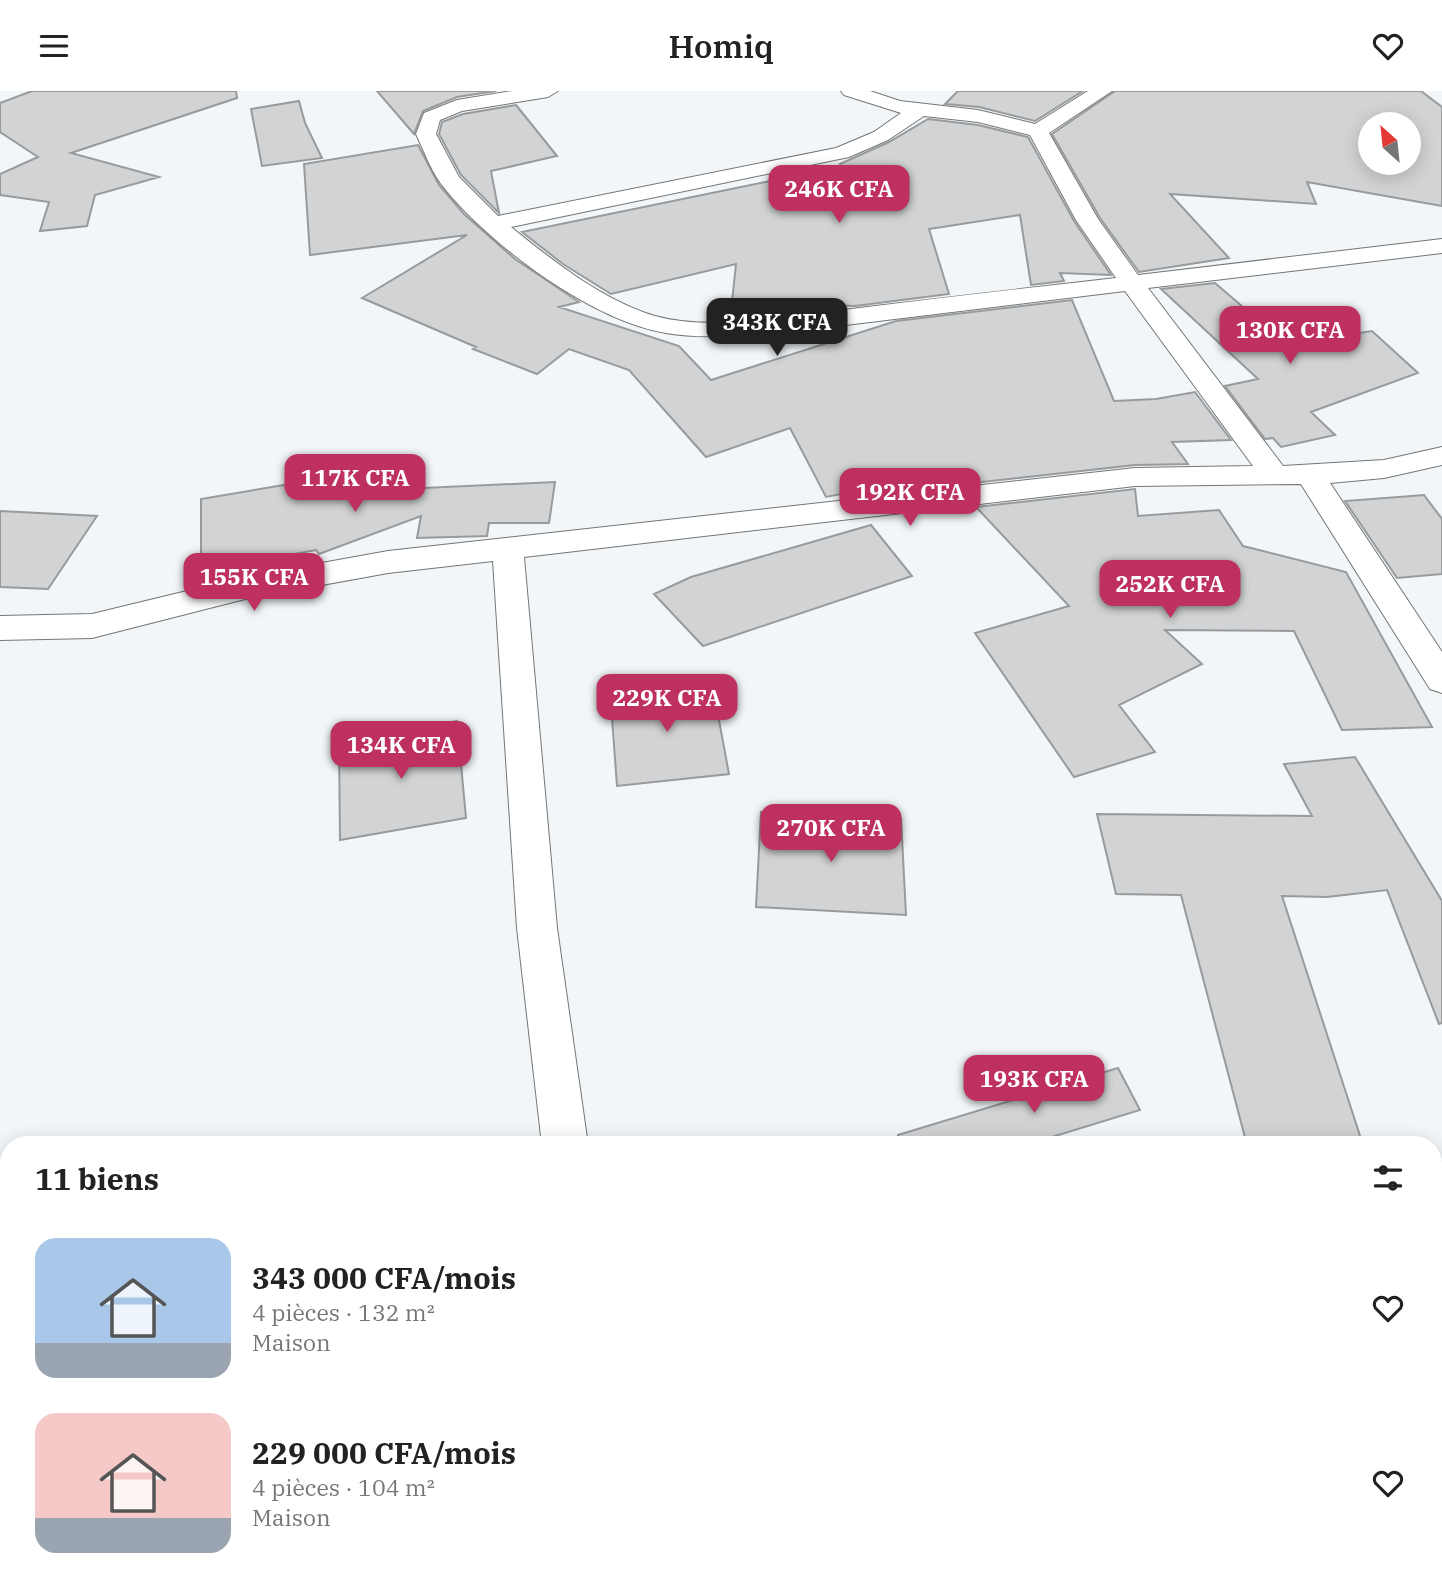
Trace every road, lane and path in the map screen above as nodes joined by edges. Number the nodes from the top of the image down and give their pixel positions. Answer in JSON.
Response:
{"nodes":[{"id":1,"x":548,"y":91,"type":"edge"},
{"id":2,"x":851,"y":91,"type":"edge"},
{"id":3,"x":1102,"y":91,"type":"edge"},
{"id":4,"x":920,"y":110,"type":"junction"},
{"id":5,"x":1038,"y":131,"type":"junction"},
{"id":6,"x":491,"y":224,"type":"junction"},
{"id":7,"x":1442,"y":246,"type":"edge"},
{"id":8,"x":1133,"y":285,"type":"junction"},
{"id":9,"x":1442,"y":456,"type":"edge"},
{"id":10,"x":1310,"y":475,"type":"junction"},
{"id":11,"x":1275,"y":476,"type":"junction"},
{"id":12,"x":508,"y":548,"type":"junction"},
{"id":13,"x":0,"y":628,"type":"edge"},
{"id":14,"x":1442,"y":680,"type":"edge"},
{"id":15,"x":564,"y":1136,"type":"edge"}],
"edges":[{"from":1,"to":6,"type":"street"},
{"from":2,"to":4,"type":"street"},
{"from":3,"to":5,"type":"street"},
{"from":4,"to":5,"type":"street"},
{"from":4,"to":6,"type":"street"},
{"from":5,"to":8,"type":"street"},
{"from":6,"to":8,"type":"street"},
{"from":7,"to":8,"type":"street"},
{"from":8,"to":11,"type":"street"},
{"from":9,"to":10,"type":"street"},
{"from":10,"to":11,"type":"street"},
{"from":10,"to":14,"type":"street"},
{"from":11,"to":12,"type":"street"},
{"from":12,"to":13,"type":"street"},
{"from":12,"to":15,"type":"street"}]}
